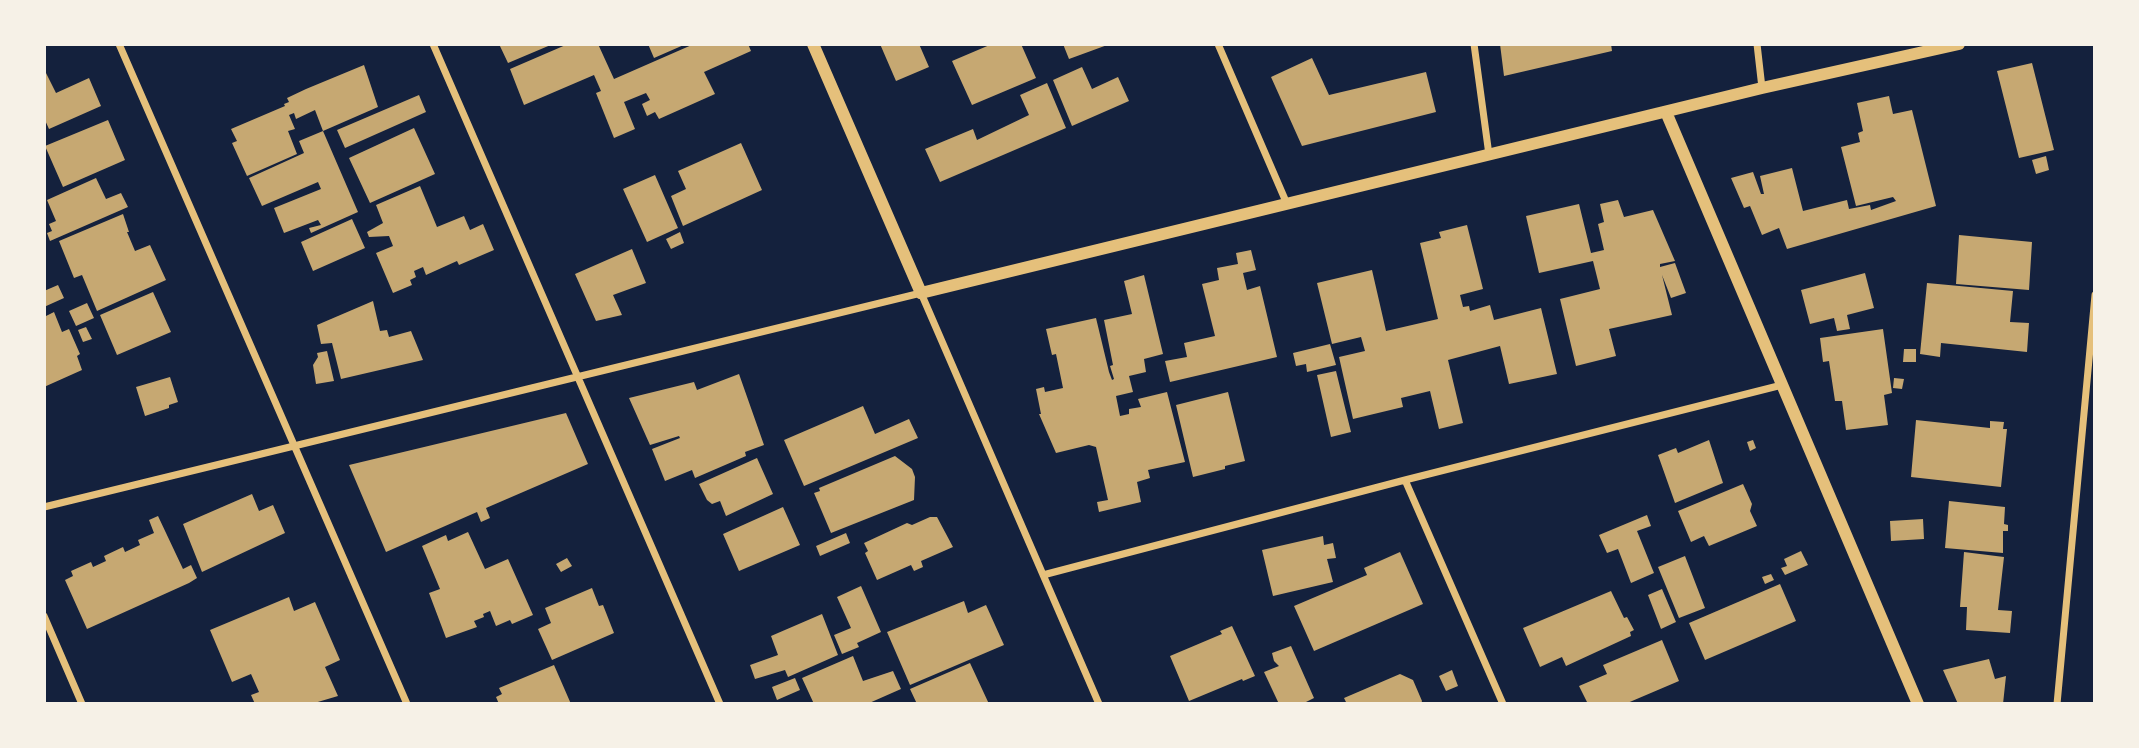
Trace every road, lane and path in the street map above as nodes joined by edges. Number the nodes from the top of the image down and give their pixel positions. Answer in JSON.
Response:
{"nodes":[{"id":1,"x":119,"y":44,"type":"edge"},
{"id":2,"x":433,"y":44,"type":"edge"},
{"id":3,"x":813,"y":44,"type":"edge"},
{"id":4,"x":1218,"y":44,"type":"edge"},
{"id":5,"x":1474,"y":44,"type":"edge"},
{"id":6,"x":1756,"y":44,"type":"edge"},
{"id":7,"x":1959,"y":44,"type":"edge"},
{"id":8,"x":1762,"y":88,"type":"junction"},
{"id":9,"x":1666,"y":112,"type":"junction"},
{"id":10,"x":1489,"y":155,"type":"junction"},
{"id":11,"x":1287,"y":204,"type":"junction"},
{"id":12,"x":921,"y":293,"type":"junction"},
{"id":13,"x":2095,"y":295,"type":"edge"},
{"id":14,"x":578,"y":377,"type":"junction"},
{"id":15,"x":1782,"y":384,"type":"junction"},
{"id":16,"x":294,"y":446,"type":"junction"},
{"id":17,"x":1405,"y":480,"type":"junction"},
{"id":18,"x":44,"y":507,"type":"edge"},
{"id":19,"x":1043,"y":575,"type":"junction"},
{"id":20,"x":44,"y":616,"type":"edge"},
{"id":21,"x":82,"y":704,"type":"edge"},
{"id":22,"x":407,"y":704,"type":"edge"},
{"id":23,"x":720,"y":704,"type":"edge"},
{"id":24,"x":1099,"y":704,"type":"edge"},
{"id":25,"x":1503,"y":704,"type":"edge"},
{"id":26,"x":1918,"y":704,"type":"edge"},
{"id":27,"x":2057,"y":704,"type":"edge"}],
"edges":[{"from":1,"to":16,"type":"street"},
{"from":2,"to":14,"type":"street"},
{"from":3,"to":12,"type":"street"},
{"from":4,"to":11,"type":"street"},
{"from":5,"to":10,"type":"street"},
{"from":6,"to":8,"type":"street"},
{"from":7,"to":8,"type":"street"},
{"from":8,"to":9,"type":"street"},
{"from":9,"to":10,"type":"street"},
{"from":9,"to":15,"type":"street"},
{"from":10,"to":11,"type":"street"},
{"from":11,"to":12,"type":"street"},
{"from":12,"to":14,"type":"street"},
{"from":12,"to":19,"type":"street"},
{"from":13,"to":27,"type":"street"},
{"from":14,"to":16,"type":"street"},
{"from":14,"to":23,"type":"street"},
{"from":15,"to":17,"type":"street"},
{"from":15,"to":26,"type":"street"},
{"from":16,"to":18,"type":"street"},
{"from":16,"to":22,"type":"street"},
{"from":17,"to":19,"type":"street"},
{"from":17,"to":25,"type":"street"},
{"from":19,"to":24,"type":"street"},
{"from":20,"to":21,"type":"street"}]}
